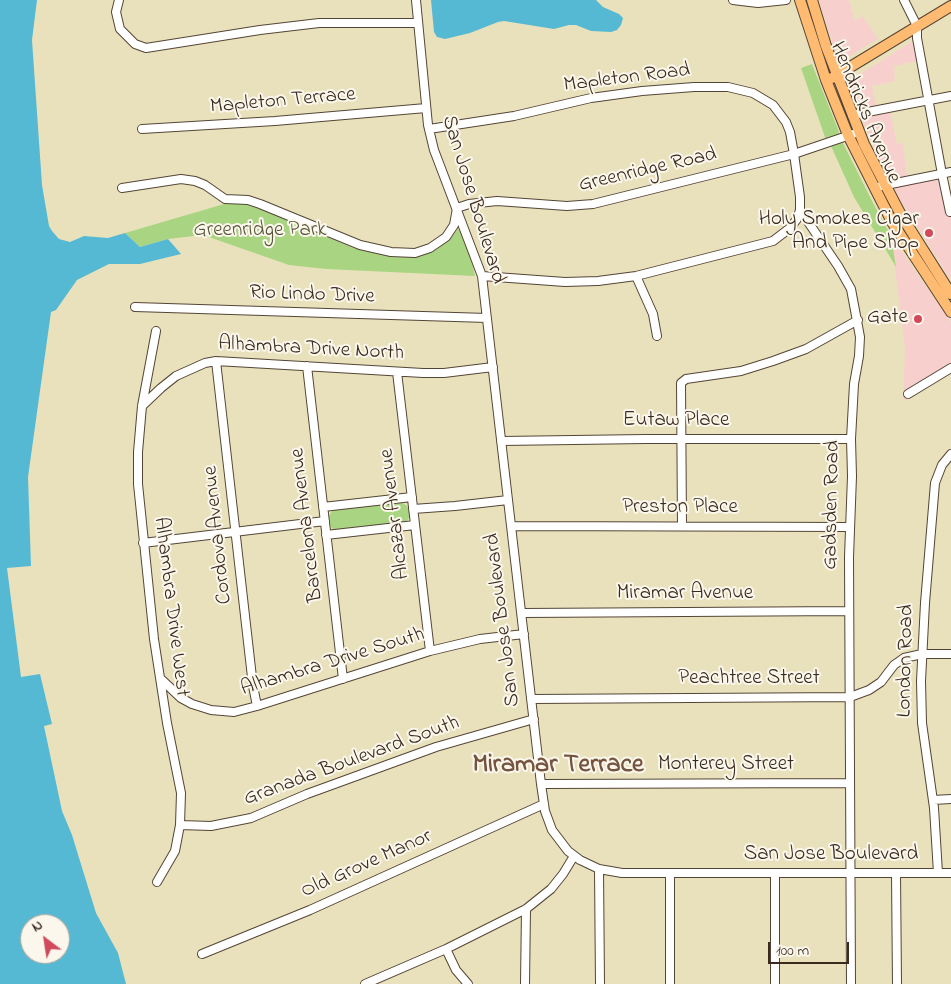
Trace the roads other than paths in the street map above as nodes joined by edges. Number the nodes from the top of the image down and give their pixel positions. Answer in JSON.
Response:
{"nodes":[{"id":1,"x":119,"y":0,"type":"edge"},
{"id":2,"x":416,"y":0,"type":"edge"},
{"id":3,"x":733,"y":0,"type":"edge"},
{"id":4,"x":786,"y":0,"type":"edge"},
{"id":5,"x":800,"y":0,"type":"edge"},
{"id":6,"x":812,"y":0,"type":"edge"},
{"id":7,"x":904,"y":0,"type":"edge"},
{"id":8,"x":951,"y":6,"type":"edge"},
{"id":9,"x":418,"y":23,"type":"junction"},
{"id":10,"x":917,"y":26,"type":"junction"},
{"id":11,"x":837,"y":76,"type":"junction"},
{"id":12,"x":827,"y":83,"type":"junction"},
{"id":13,"x":951,"y":96,"type":"edge"},
{"id":14,"x":928,"y":100,"type":"junction"},
{"id":15,"x":426,"y":108,"type":"junction"},
{"id":16,"x":852,"y":115,"type":"junction"},
{"id":17,"x":142,"y":129,"type":"dead end"},
{"id":18,"x":429,"y":129,"type":"junction"},
{"id":19,"x":859,"y":132,"type":"junction"},
{"id":20,"x":848,"y":135,"type":"junction"},
{"id":21,"x":794,"y":154,"type":"junction"},
{"id":22,"x":951,"y":172,"type":"edge"},
{"id":23,"x":942,"y":174,"type":"junction"},
{"id":24,"x":880,"y":187,"type":"junction"},
{"id":25,"x":122,"y":188,"type":"dead end"},
{"id":26,"x":457,"y":208,"type":"junction"},
{"id":27,"x":800,"y":210,"type":"junction"},
{"id":28,"x":950,"y":212,"type":"edge"},
{"id":29,"x":482,"y":276,"type":"junction"},
{"id":30,"x":636,"y":276,"type":"junction"},
{"id":31,"x":949,"y":298,"type":"edge"},
{"id":32,"x":135,"y":307,"type":"dead end"},
{"id":33,"x":951,"y":312,"type":"edge"},
{"id":34,"x":487,"y":318,"type":"junction"},
{"id":35,"x":858,"y":320,"type":"junction"},
{"id":36,"x":156,"y":331,"type":"dead end"},
{"id":37,"x":657,"y":336,"type":"dead end"},
{"id":38,"x":216,"y":361,"type":"junction"},
{"id":39,"x":307,"y":366,"type":"junction"},
{"id":40,"x":493,"y":367,"type":"junction"},
{"id":41,"x":951,"y":368,"type":"edge"},
{"id":42,"x":397,"y":372,"type":"junction"},
{"id":43,"x":908,"y":394,"type":"dead end"},
{"id":44,"x":142,"y":406,"type":"junction"},
{"id":45,"x":682,"y":439,"type":"junction"},
{"id":46,"x":851,"y":439,"type":"junction"},
{"id":47,"x":501,"y":441,"type":"junction"},
{"id":48,"x":951,"y":454,"type":"edge"},
{"id":49,"x":412,"y":497,"type":"junction"},
{"id":50,"x":508,"y":500,"type":"junction"},
{"id":51,"x":323,"y":507,"type":"junction"},
{"id":52,"x":413,"y":509,"type":"junction"},
{"id":53,"x":325,"y":521,"type":"junction"},
{"id":54,"x":415,"y":525,"type":"junction"},
{"id":55,"x":511,"y":526,"type":"junction"},
{"id":56,"x":682,"y":526,"type":"junction"},
{"id":57,"x":850,"y":526,"type":"junction"},
{"id":58,"x":236,"y":531,"type":"junction"},
{"id":59,"x":326,"y":535,"type":"junction"},
{"id":60,"x":143,"y":543,"type":"junction"},
{"id":61,"x":849,"y":611,"type":"junction"},
{"id":62,"x":522,"y":613,"type":"junction"},
{"id":63,"x":524,"y":634,"type":"junction"},
{"id":64,"x":430,"y":651,"type":"junction"},
{"id":65,"x":922,"y":654,"type":"junction"},
{"id":66,"x":951,"y":654,"type":"edge"},
{"id":67,"x":343,"y":679,"type":"junction"},
{"id":68,"x":162,"y":680,"type":"junction"},
{"id":69,"x":850,"y":697,"type":"junction"},
{"id":70,"x":532,"y":699,"type":"junction"},
{"id":71,"x":258,"y":706,"type":"junction"},
{"id":72,"x":534,"y":719,"type":"junction"},
{"id":73,"x":541,"y":784,"type":"junction"},
{"id":74,"x":850,"y":784,"type":"junction"},
{"id":75,"x":951,"y":799,"type":"edge"},
{"id":76,"x":933,"y":800,"type":"junction"},
{"id":77,"x":544,"y":804,"type":"junction"},
{"id":78,"x":180,"y":825,"type":"junction"},
{"id":79,"x":574,"y":856,"type":"junction"},
{"id":80,"x":599,"y":869,"type":"junction"},
{"id":81,"x":670,"y":873,"type":"junction"},
{"id":82,"x":775,"y":873,"type":"junction"},
{"id":83,"x":851,"y":873,"type":"junction"},
{"id":84,"x":896,"y":873,"type":"junction"},
{"id":85,"x":938,"y":873,"type":"junction"},
{"id":86,"x":951,"y":873,"type":"edge"},
{"id":87,"x":156,"y":882,"type":"dead end"},
{"id":88,"x":526,"y":909,"type":"junction"},
{"id":89,"x":446,"y":949,"type":"junction"},
{"id":90,"x":202,"y":954,"type":"dead end"},
{"id":91,"x":366,"y":984,"type":"edge"},
{"id":92,"x":468,"y":984,"type":"edge"},
{"id":93,"x":525,"y":984,"type":"edge"},
{"id":94,"x":600,"y":984,"type":"edge"},
{"id":95,"x":670,"y":984,"type":"edge"},
{"id":96,"x":775,"y":984,"type":"edge"},
{"id":97,"x":851,"y":984,"type":"edge"},
{"id":98,"x":896,"y":984,"type":"edge"}],
"edges":[{"from":1,"to":9,"type":"street"},
{"from":2,"to":9,"type":"street","name":"San Jose Boulevard"},
{"from":3,"to":4,"type":"street"},
{"from":5,"to":12,"type":"main road","name":"Hendricks Avenue"},
{"from":6,"to":11,"type":"main road","name":"Hendricks Avenue"},
{"from":7,"to":10,"type":"street"},
{"from":8,"to":10,"type":"main road"},
{"from":9,"to":15,"type":"street","name":"San Jose Boulevard"},
{"from":10,"to":11,"type":"main road"},
{"from":10,"to":14,"type":"street"},
{"from":11,"to":12,"type":"main road"},
{"from":11,"to":16,"type":"main road","name":"Hendricks Avenue"},
{"from":12,"to":16,"type":"main road"},
{"from":12,"to":20,"type":"main road","name":"Hendricks Avenue"},
{"from":13,"to":14,"type":"street"},
{"from":14,"to":16,"type":"street"},
{"from":14,"to":23,"type":"street"},
{"from":15,"to":17,"type":"street","name":"Mapleton Terrace"},
{"from":15,"to":18,"type":"street","name":"San Jose Boulevard"},
{"from":16,"to":19,"type":"main road","name":"Hendricks Avenue"},
{"from":18,"to":21,"type":"street","name":"Mapleton Road"},
{"from":18,"to":26,"type":"street","name":"San Jose Boulevard"},
{"from":19,"to":20,"type":"street","name":"Greenridge Road"},
{"from":19,"to":24,"type":"main road","name":"Hendricks Avenue"},
{"from":20,"to":21,"type":"street","name":"Greenridge Road"},
{"from":20,"to":24,"type":"main road","name":"Hendricks Avenue"},
{"from":21,"to":26,"type":"street","name":"Greenridge Road"},
{"from":21,"to":27,"type":"street"},
{"from":22,"to":23,"type":"street"},
{"from":23,"to":24,"type":"street"},
{"from":23,"to":28,"type":"street"},
{"from":24,"to":31,"type":"main road","name":"Hendricks Avenue"},
{"from":25,"to":26,"type":"street"},
{"from":26,"to":29,"type":"street","name":"San Jose Boulevard"},
{"from":27,"to":30,"type":"street"},
{"from":27,"to":35,"type":"street","name":"Gadsden Road"},
{"from":29,"to":30,"type":"street"},
{"from":29,"to":34,"type":"street","name":"San Jose Boulevard"},
{"from":30,"to":37,"type":"street"},
{"from":31,"to":33,"type":"main road","name":"Hendricks Avenue"},
{"from":32,"to":34,"type":"street","name":"Rio Lindo Drive"},
{"from":34,"to":40,"type":"street","name":"San Jose Boulevard"},
{"from":35,"to":45,"type":"street"},
{"from":35,"to":46,"type":"street","name":"Gadsden Road"},
{"from":36,"to":44,"type":"street","name":"Alhambra Drive West"},
{"from":38,"to":39,"type":"street","name":"Alhambra Drive North"},
{"from":38,"to":44,"type":"street","name":"Alhambra Drive North"},
{"from":38,"to":58,"type":"street","name":"Cordova Avenue"},
{"from":39,"to":42,"type":"street","name":"Alhambra Drive North"},
{"from":39,"to":51,"type":"street","name":"Barcelona Avenue"},
{"from":40,"to":42,"type":"street","name":"Alhambra Drive North"},
{"from":40,"to":47,"type":"street","name":"San Jose Boulevard"},
{"from":41,"to":43,"type":"street"},
{"from":42,"to":49,"type":"street","name":"Alcazar Avenue"},
{"from":44,"to":60,"type":"street","name":"Alhambra Drive West"},
{"from":45,"to":46,"type":"street","name":"Eutaw Place"},
{"from":45,"to":47,"type":"street","name":"Eutaw Place"},
{"from":45,"to":56,"type":"street"},
{"from":46,"to":57,"type":"street","name":"Gadsden Road"},
{"from":47,"to":50,"type":"street","name":"San Jose Boulevard"},
{"from":48,"to":65,"type":"street","name":"London Road"},
{"from":49,"to":51,"type":"street"},
{"from":49,"to":52,"type":"street","name":"Alcazar Avenue"},
{"from":50,"to":52,"type":"street"},
{"from":50,"to":55,"type":"street","name":"San Jose Boulevard"},
{"from":51,"to":53,"type":"street","name":"Barcelona Avenue"},
{"from":52,"to":54,"type":"street","name":"Alcazar Avenue"},
{"from":53,"to":58,"type":"street"},
{"from":53,"to":59,"type":"street","name":"Barcelona Avenue"},
{"from":54,"to":59,"type":"street"},
{"from":54,"to":64,"type":"street","name":"Alcazar Avenue"},
{"from":55,"to":56,"type":"street","name":"Preston Place"},
{"from":55,"to":62,"type":"street","name":"San Jose Boulevard"},
{"from":56,"to":57,"type":"street","name":"Preston Place"},
{"from":57,"to":61,"type":"street","name":"Gadsden Road"},
{"from":58,"to":60,"type":"street"},
{"from":58,"to":71,"type":"street","name":"Cordova Avenue"},
{"from":59,"to":67,"type":"street","name":"Barcelona Avenue"},
{"from":60,"to":68,"type":"street","name":"Alhambra Drive West"},
{"from":61,"to":62,"type":"street","name":"Miramar Avenue"},
{"from":61,"to":69,"type":"street","name":"Gadsden Road"},
{"from":62,"to":63,"type":"street","name":"San Jose Boulevard"},
{"from":63,"to":64,"type":"street","name":"Alhambra Drive South"},
{"from":63,"to":70,"type":"street","name":"San Jose Boulevard"},
{"from":64,"to":67,"type":"street","name":"Alhambra Drive South"},
{"from":65,"to":66,"type":"street","name":"Peachtree Street"},
{"from":65,"to":69,"type":"street","name":"Peachtree Street"},
{"from":65,"to":76,"type":"street","name":"London Road"},
{"from":67,"to":71,"type":"street","name":"Alhambra Drive South"},
{"from":68,"to":71,"type":"street","name":"Alhambra Drive South"},
{"from":68,"to":78,"type":"street","name":"Alhambra Drive West"},
{"from":69,"to":70,"type":"street","name":"Peachtree Street"},
{"from":69,"to":74,"type":"street","name":"Gadsden Road"},
{"from":70,"to":72,"type":"street","name":"San Jose Boulevard"},
{"from":72,"to":73,"type":"street","name":"San Jose Boulevard"},
{"from":72,"to":78,"type":"street","name":"Granada Boulevard South"},
{"from":73,"to":74,"type":"street","name":"Monterey Street"},
{"from":73,"to":77,"type":"street","name":"San Jose Boulevard"},
{"from":74,"to":83,"type":"street","name":"Gadsden Road"},
{"from":75,"to":76,"type":"street"},
{"from":76,"to":85,"type":"street","name":"London Road"},
{"from":77,"to":79,"type":"street","name":"San Jose Boulevard"},
{"from":77,"to":90,"type":"street","name":"Old Grove Manor"},
{"from":78,"to":87,"type":"street","name":"Alhambra Drive West"},
{"from":79,"to":80,"type":"street","name":"San Jose Boulevard"},
{"from":79,"to":88,"type":"street"},
{"from":80,"to":81,"type":"street","name":"San Jose Boulevard"},
{"from":80,"to":94,"type":"street"},
{"from":81,"to":82,"type":"street","name":"San Jose Boulevard"},
{"from":81,"to":95,"type":"street"},
{"from":82,"to":83,"type":"street","name":"San Jose Boulevard"},
{"from":82,"to":96,"type":"street"},
{"from":83,"to":84,"type":"street","name":"San Jose Boulevard"},
{"from":83,"to":97,"type":"street","name":"Gadsden Road"},
{"from":84,"to":85,"type":"street","name":"San Jose Boulevard"},
{"from":84,"to":98,"type":"street"},
{"from":85,"to":86,"type":"street","name":"San Jose Boulevard"},
{"from":88,"to":89,"type":"street"},
{"from":88,"to":93,"type":"street"},
{"from":89,"to":91,"type":"street"},
{"from":89,"to":92,"type":"street"}]}
